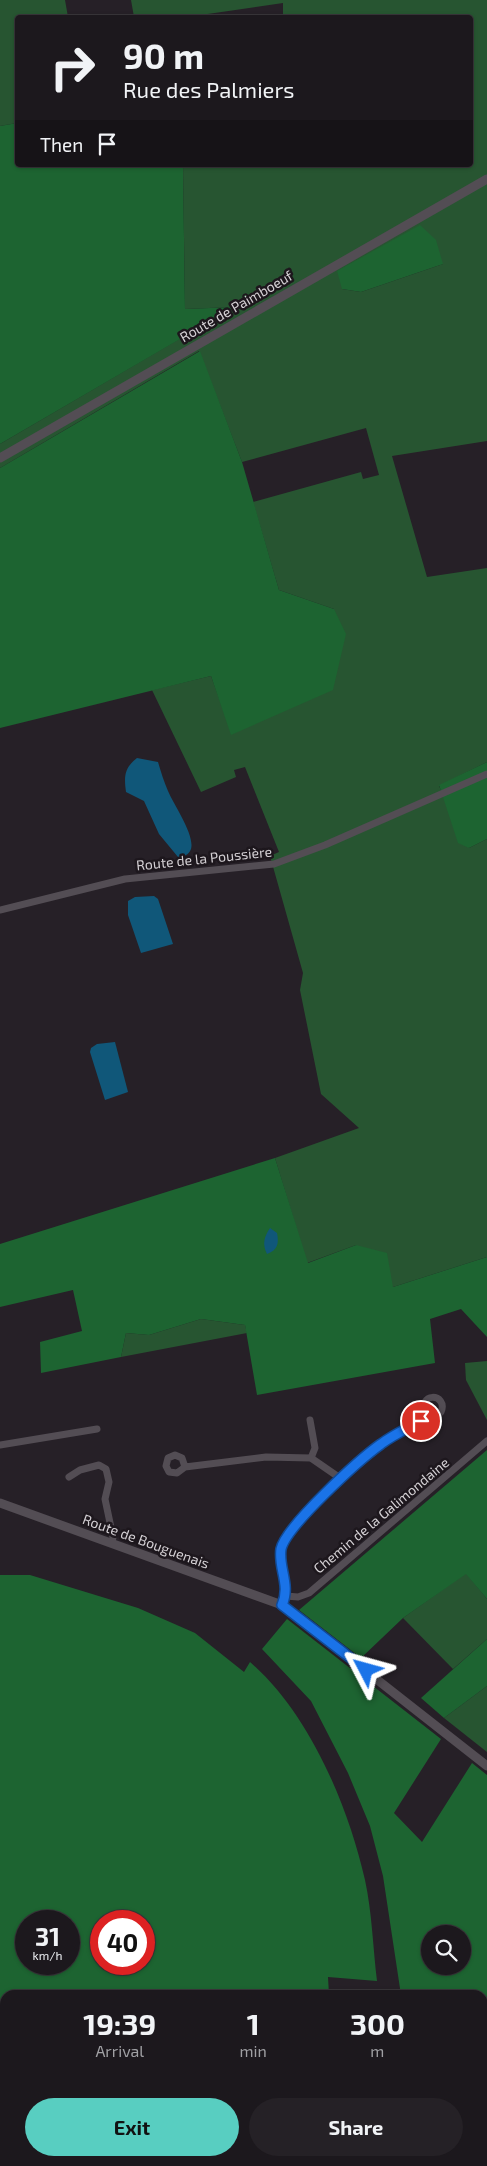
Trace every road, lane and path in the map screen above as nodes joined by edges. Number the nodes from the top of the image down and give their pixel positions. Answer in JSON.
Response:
{"nodes":[{"id":1,"x":487,"y":179,"type":"edge"},
{"id":2,"x":0,"y":458,"type":"edge"},
{"id":3,"x":487,"y":774,"type":"edge"},
{"id":4,"x":0,"y":910,"type":"edge"},
{"id":5,"x":427,"y":1415,"type":"dead end"},
{"id":6,"x":310,"y":1420,"type":"dead end"},
{"id":7,"x":97,"y":1429,"type":"dead end"},
{"id":8,"x":487,"y":1441,"type":"edge"},
{"id":9,"x":0,"y":1445,"type":"edge"},
{"id":10,"x":311,"y":1458,"type":"junction"},
{"id":11,"x":185,"y":1468,"type":"dead end"},
{"id":12,"x":70,"y":1477,"type":"dead end"},
{"id":13,"x":340,"y":1478,"type":"junction"},
{"id":14,"x":0,"y":1503,"type":"edge"},
{"id":15,"x":112,"y":1543,"type":"junction"},
{"id":16,"x":284,"y":1600,"type":"junction"},
{"id":17,"x":487,"y":1766,"type":"edge"}],
"edges":[{"from":1,"to":2,"type":"street","name":"Route de Paimboeuf"},
{"from":3,"to":4,"type":"street","name":"Route de la Poussière"},
{"from":5,"to":13,"type":"street"},
{"from":6,"to":10,"type":"street"},
{"from":7,"to":9,"type":"street"},
{"from":8,"to":16,"type":"street","name":"Chemin de la Galimondaine"},
{"from":10,"to":11,"type":"street"},
{"from":10,"to":13,"type":"street"},
{"from":12,"to":15,"type":"street"},
{"from":13,"to":16,"type":"street"},
{"from":14,"to":15,"type":"street","name":"Route de Bouguenais"},
{"from":15,"to":16,"type":"street","name":"Route de Bouguenais"},
{"from":16,"to":17,"type":"street","name":"Route de Bouguenais"}]}
